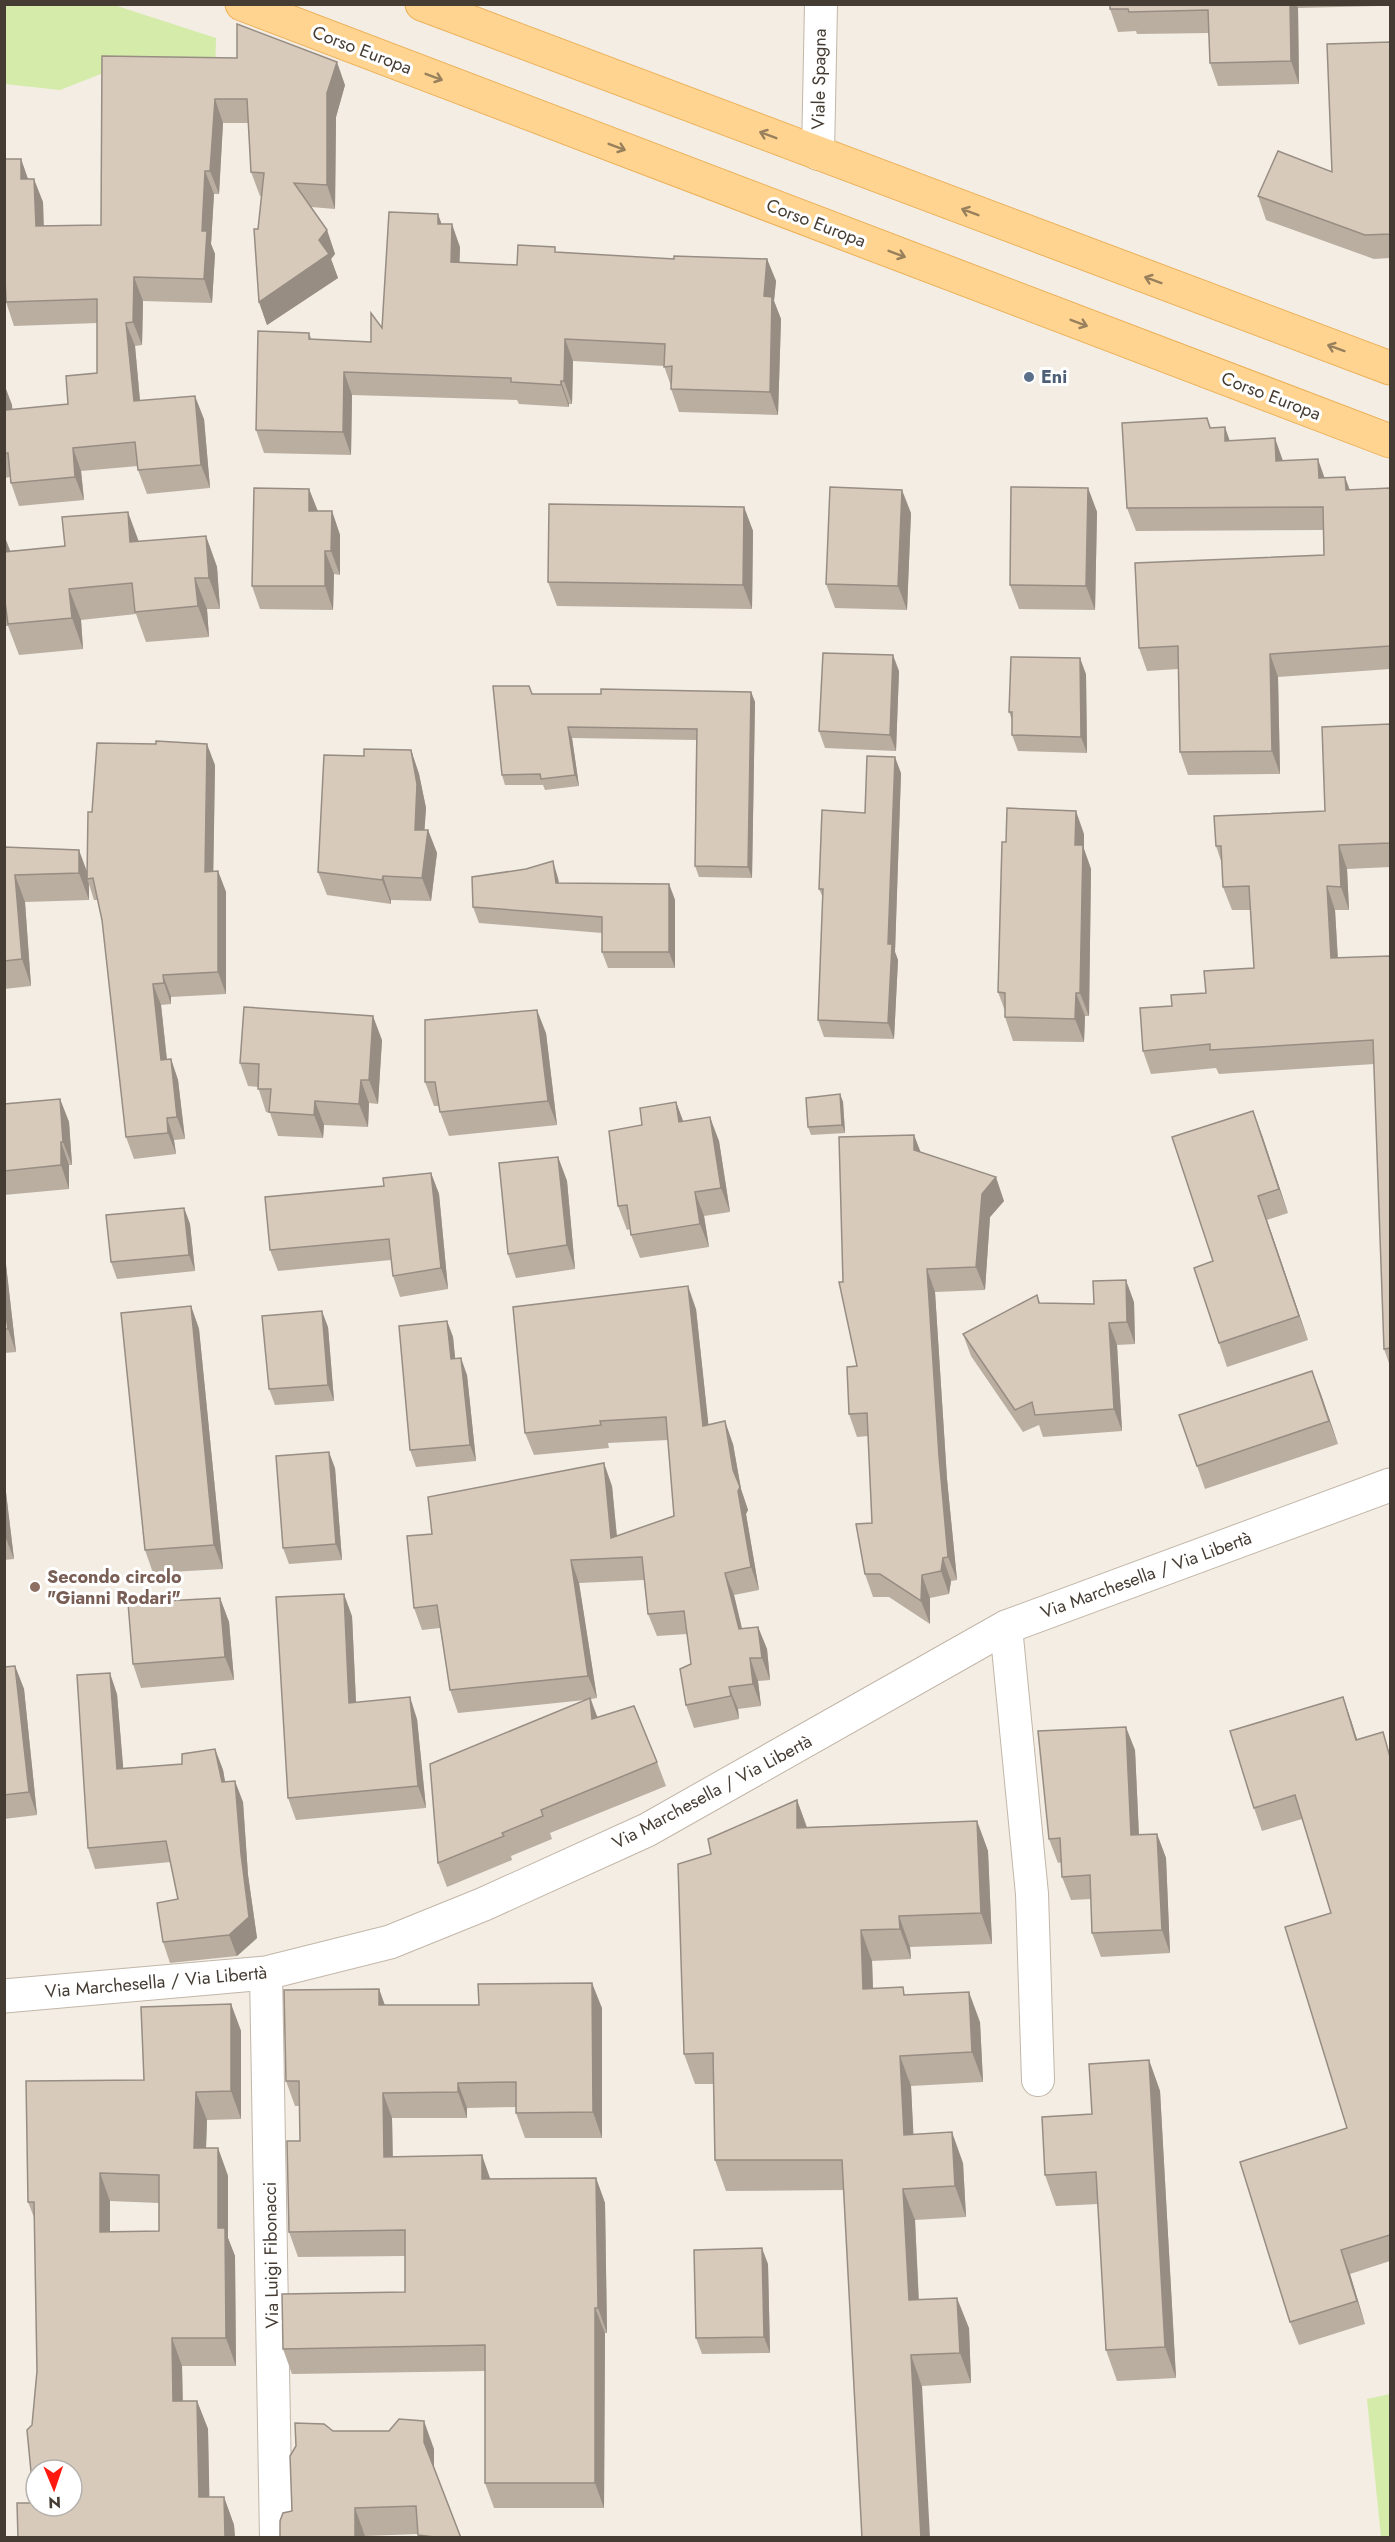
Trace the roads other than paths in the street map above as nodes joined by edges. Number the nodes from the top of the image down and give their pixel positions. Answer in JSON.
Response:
{"nodes":[{"id":1,"x":242,"y":4,"type":"edge"},
{"id":2,"x":422,"y":4,"type":"edge"},
{"id":3,"x":821,"y":4,"type":"edge"},
{"id":4,"x":818,"y":154,"type":"junction"},
{"id":5,"x":1390,"y":368,"type":"edge"},
{"id":6,"x":1390,"y":441,"type":"edge"},
{"id":7,"x":1390,"y":1485,"type":"edge"},
{"id":8,"x":1006,"y":1627,"type":"junction"},
{"id":9,"x":266,"y":1973,"type":"junction"},
{"id":10,"x":4,"y":1996,"type":"edge"},
{"id":11,"x":1038,"y":2080,"type":"dead end"},
{"id":12,"x":276,"y":2538,"type":"edge"}],
"edges":[{"from":1,"to":6,"type":"main road","name":"Corso Europa","one_way":true},
{"from":4,"to":2,"type":"main road","one_way":true},
{"from":3,"to":4,"type":"street","name":"Viale Spagna"},
{"from":5,"to":4,"type":"main road","one_way":true},
{"from":7,"to":8,"type":"street","name":"Via Marchesella / Via Libertà"},
{"from":8,"to":9,"type":"street","name":"Via Marchesella / Via Libertà"},
{"from":8,"to":11,"type":"street"},
{"from":9,"to":10,"type":"street","name":"Via Marchesella / Via Libertà"},
{"from":9,"to":12,"type":"street","name":"Via Luigi Fibonacci"}]}
